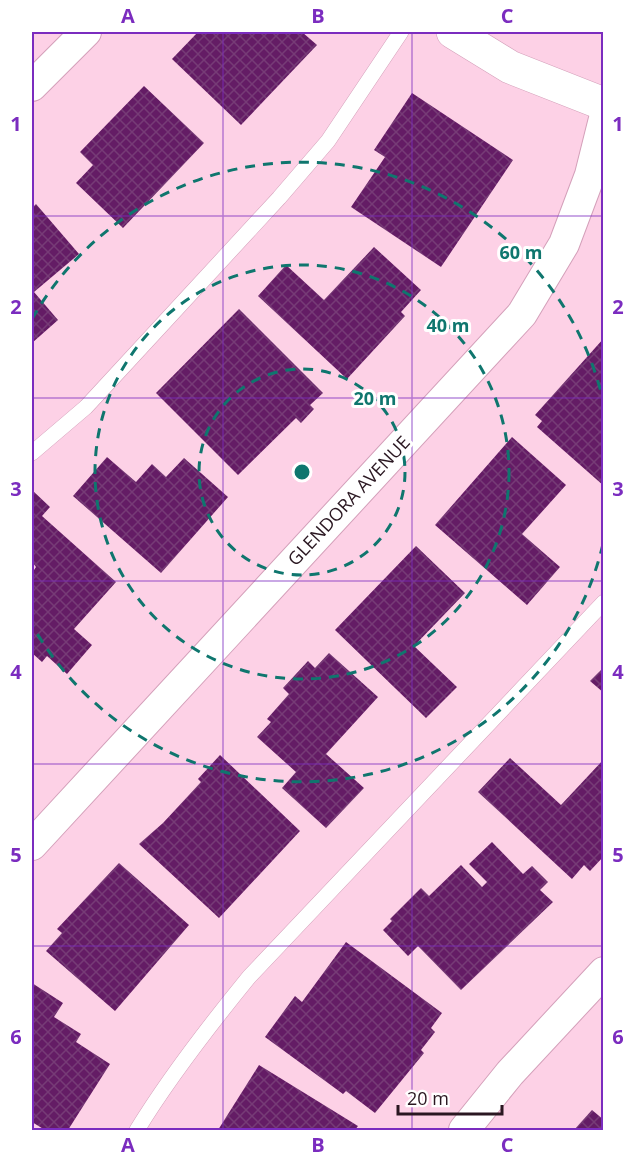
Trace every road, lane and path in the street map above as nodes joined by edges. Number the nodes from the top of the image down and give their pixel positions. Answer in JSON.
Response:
{"nodes":[{"id":1,"x":86,"y":32,"type":"edge"},
{"id":2,"x":401,"y":32,"type":"edge"},
{"id":3,"x":453,"y":32,"type":"edge"},
{"id":4,"x":32,"y":86,"type":"edge"},
{"id":5,"x":603,"y":104,"type":"edge"},
{"id":6,"x":603,"y":119,"type":"edge"},
{"id":7,"x":32,"y":453,"type":"edge"},
{"id":8,"x":603,"y":602,"type":"edge"},
{"id":9,"x":32,"y":845,"type":"edge"},
{"id":10,"x":603,"y":972,"type":"edge"},
{"id":11,"x":137,"y":1131,"type":"edge"},
{"id":12,"x":464,"y":1131,"type":"edge"}],
"edges":[{"from":1,"to":4,"type":"street"},
{"from":2,"to":7,"type":"lane"},
{"from":3,"to":5,"type":"street"},
{"from":6,"to":9,"type":"street","name":"GLENDORA AVENUE"},
{"from":8,"to":11,"type":"lane"},
{"from":10,"to":12,"type":"street"}]}
